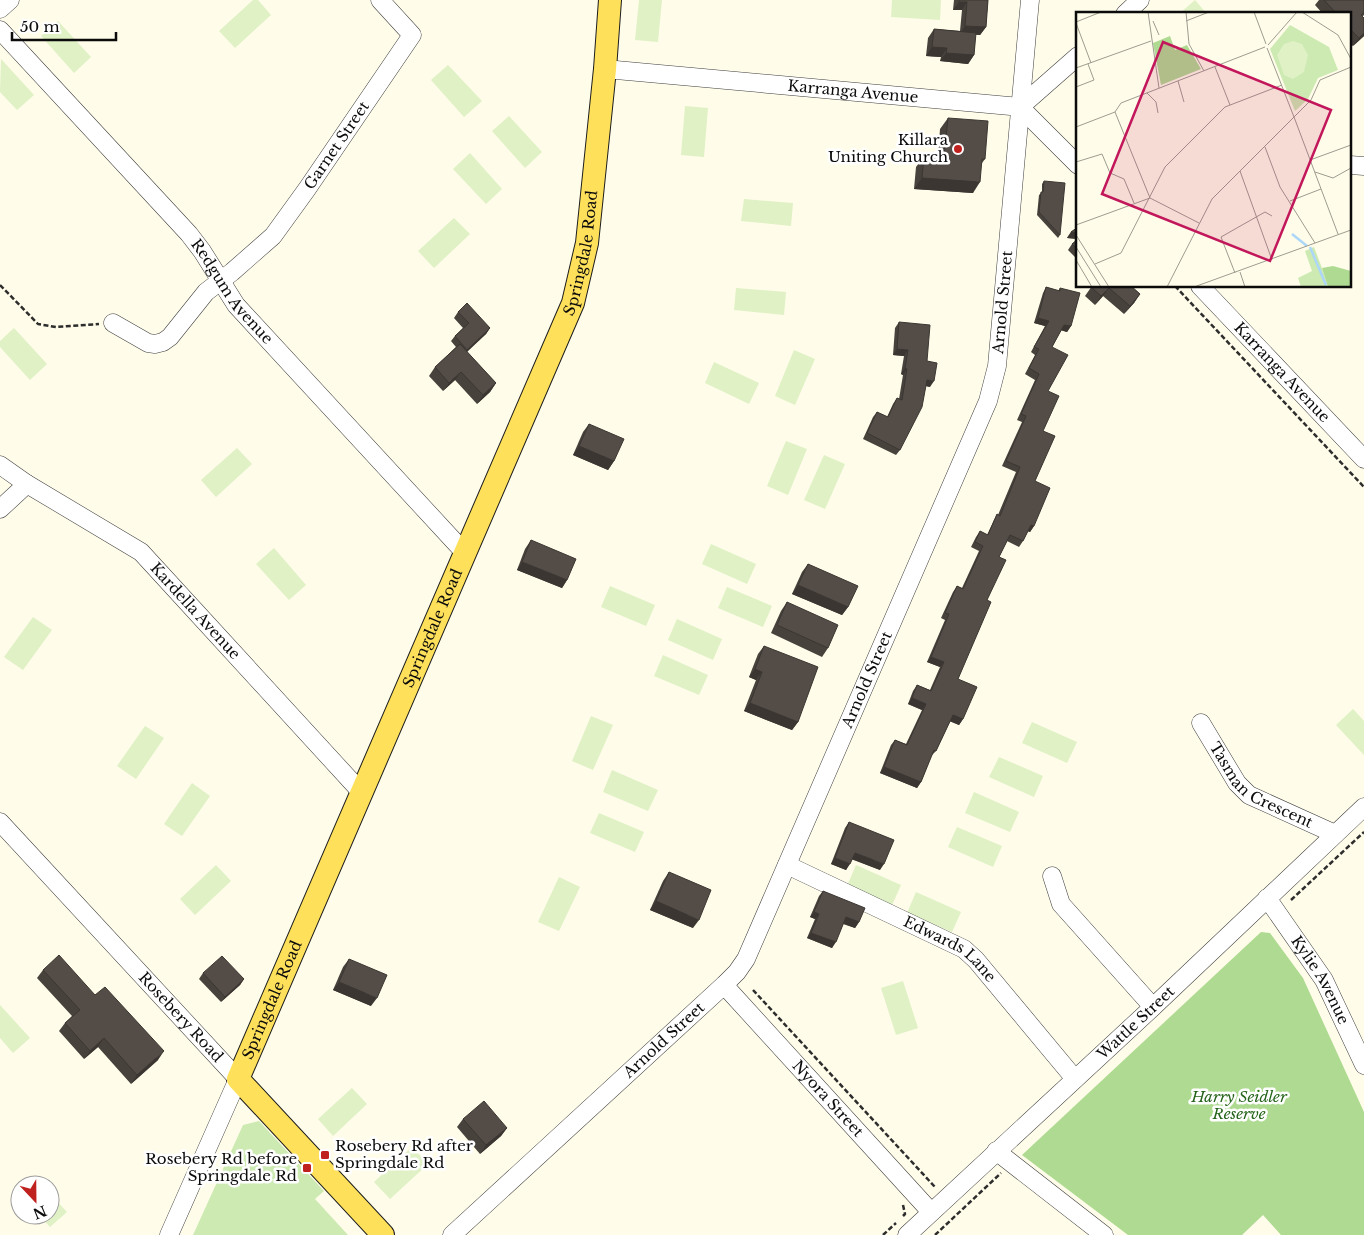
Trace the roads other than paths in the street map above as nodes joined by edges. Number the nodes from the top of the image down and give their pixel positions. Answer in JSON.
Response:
{"nodes":[{"id":1,"x":10,"y":0,"type":"edge"},
{"id":2,"x":380,"y":0,"type":"edge"},
{"id":3,"x":610,"y":0,"type":"edge"},
{"id":4,"x":1030,"y":0,"type":"edge"},
{"id":5,"x":1140,"y":0,"type":"edge"},
{"id":6,"x":0,"y":9,"type":"edge"},
{"id":7,"x":1127,"y":12,"type":"edge"},
{"id":8,"x":0,"y":30,"type":"edge"},
{"id":9,"x":1076,"y":58,"type":"edge"},
{"id":10,"x":605,"y":69,"type":"junction"},
{"id":11,"x":1020,"y":107,"type":"junction"},
{"id":12,"x":1076,"y":162,"type":"edge"},
{"id":13,"x":220,"y":281,"type":"junction"},
{"id":14,"x":1202,"y":288,"type":"edge"},
{"id":15,"x":113,"y":323,"type":"road end"},
{"id":16,"x":1364,"y":458,"type":"edge"},
{"id":17,"x":0,"y":465,"type":"edge"},
{"id":18,"x":27,"y":484,"type":"junction"},
{"id":19,"x":0,"y":509,"type":"edge"},
{"id":20,"x":465,"y":553,"type":"junction"},
{"id":21,"x":1201,"y":723,"type":"dead end"},
{"id":22,"x":362,"y":792,"type":"junction"},
{"id":23,"x":1364,"y":807,"type":"edge"},
{"id":24,"x":1,"y":824,"type":"edge"},
{"id":25,"x":1334,"y":834,"type":"junction"},
{"id":26,"x":787,"y":865,"type":"junction"},
{"id":27,"x":1052,"y":876,"type":"dead end"},
{"id":28,"x":1267,"y":898,"type":"junction"},
{"id":29,"x":724,"y":985,"type":"junction"},
{"id":30,"x":1153,"y":1007,"type":"junction"},
{"id":31,"x":1364,"y":1065,"type":"edge"},
{"id":32,"x":238,"y":1078,"type":"junction"},
{"id":33,"x":1075,"y":1079,"type":"junction"},
{"id":34,"x":996,"y":1151,"type":"junction"},
{"id":35,"x":931,"y":1212,"type":"junction"},
{"id":36,"x":169,"y":1235,"type":"edge"},
{"id":37,"x":383,"y":1235,"type":"edge"},
{"id":38,"x":452,"y":1235,"type":"edge"},
{"id":39,"x":907,"y":1235,"type":"edge"},
{"id":40,"x":1104,"y":1235,"type":"edge"}],
"edges":[{"from":1,"to":6,"type":"street"},
{"from":2,"to":13,"type":"street","name":"Garnet Street"},
{"from":3,"to":10,"type":"main road","name":"Springdale Road"},
{"from":4,"to":11,"type":"street","name":"Arnold Street"},
{"from":5,"to":7,"type":"street"},
{"from":8,"to":13,"type":"street","name":"Redgum Avenue"},
{"from":9,"to":11,"type":"street"},
{"from":10,"to":11,"type":"street","name":"Karranga Avenue"},
{"from":10,"to":20,"type":"main road","name":"Springdale Road"},
{"from":11,"to":12,"type":"street"},
{"from":11,"to":26,"type":"street","name":"Arnold Street"},
{"from":13,"to":15,"type":"street"},
{"from":13,"to":20,"type":"street","name":"Redgum Avenue"},
{"from":14,"to":16,"type":"street","name":"Karranga Avenue"},
{"from":17,"to":18,"type":"street","name":"Kardella Avenue"},
{"from":18,"to":19,"type":"street"},
{"from":18,"to":22,"type":"street","name":"Kardella Avenue"},
{"from":20,"to":22,"type":"main road","name":"Springdale Road"},
{"from":21,"to":25,"type":"street","name":"Tasman Crescent"},
{"from":22,"to":32,"type":"main road","name":"Springdale Road"},
{"from":23,"to":25,"type":"street","name":"Wattle Street"},
{"from":24,"to":32,"type":"street","name":"Rosebery Road"},
{"from":25,"to":28,"type":"street","name":"Wattle Street"},
{"from":26,"to":29,"type":"street","name":"Arnold Street"},
{"from":26,"to":33,"type":"street","name":"Edwards Lane"},
{"from":27,"to":30,"type":"street"},
{"from":28,"to":30,"type":"street","name":"Wattle Street"},
{"from":28,"to":31,"type":"street","name":"Kylie Avenue"},
{"from":29,"to":35,"type":"street","name":"Nyora Street"},
{"from":29,"to":38,"type":"street","name":"Arnold Street"},
{"from":30,"to":33,"type":"street","name":"Wattle Street"},
{"from":32,"to":36,"type":"street","name":"Springdale Road"},
{"from":32,"to":37,"type":"main road","name":"Rosebery Road"},
{"from":33,"to":34,"type":"street","name":"Wattle Street"},
{"from":34,"to":35,"type":"street","name":"Wattle Street"},
{"from":34,"to":40,"type":"street"},
{"from":35,"to":39,"type":"street","name":"Wattle Street"}]}
